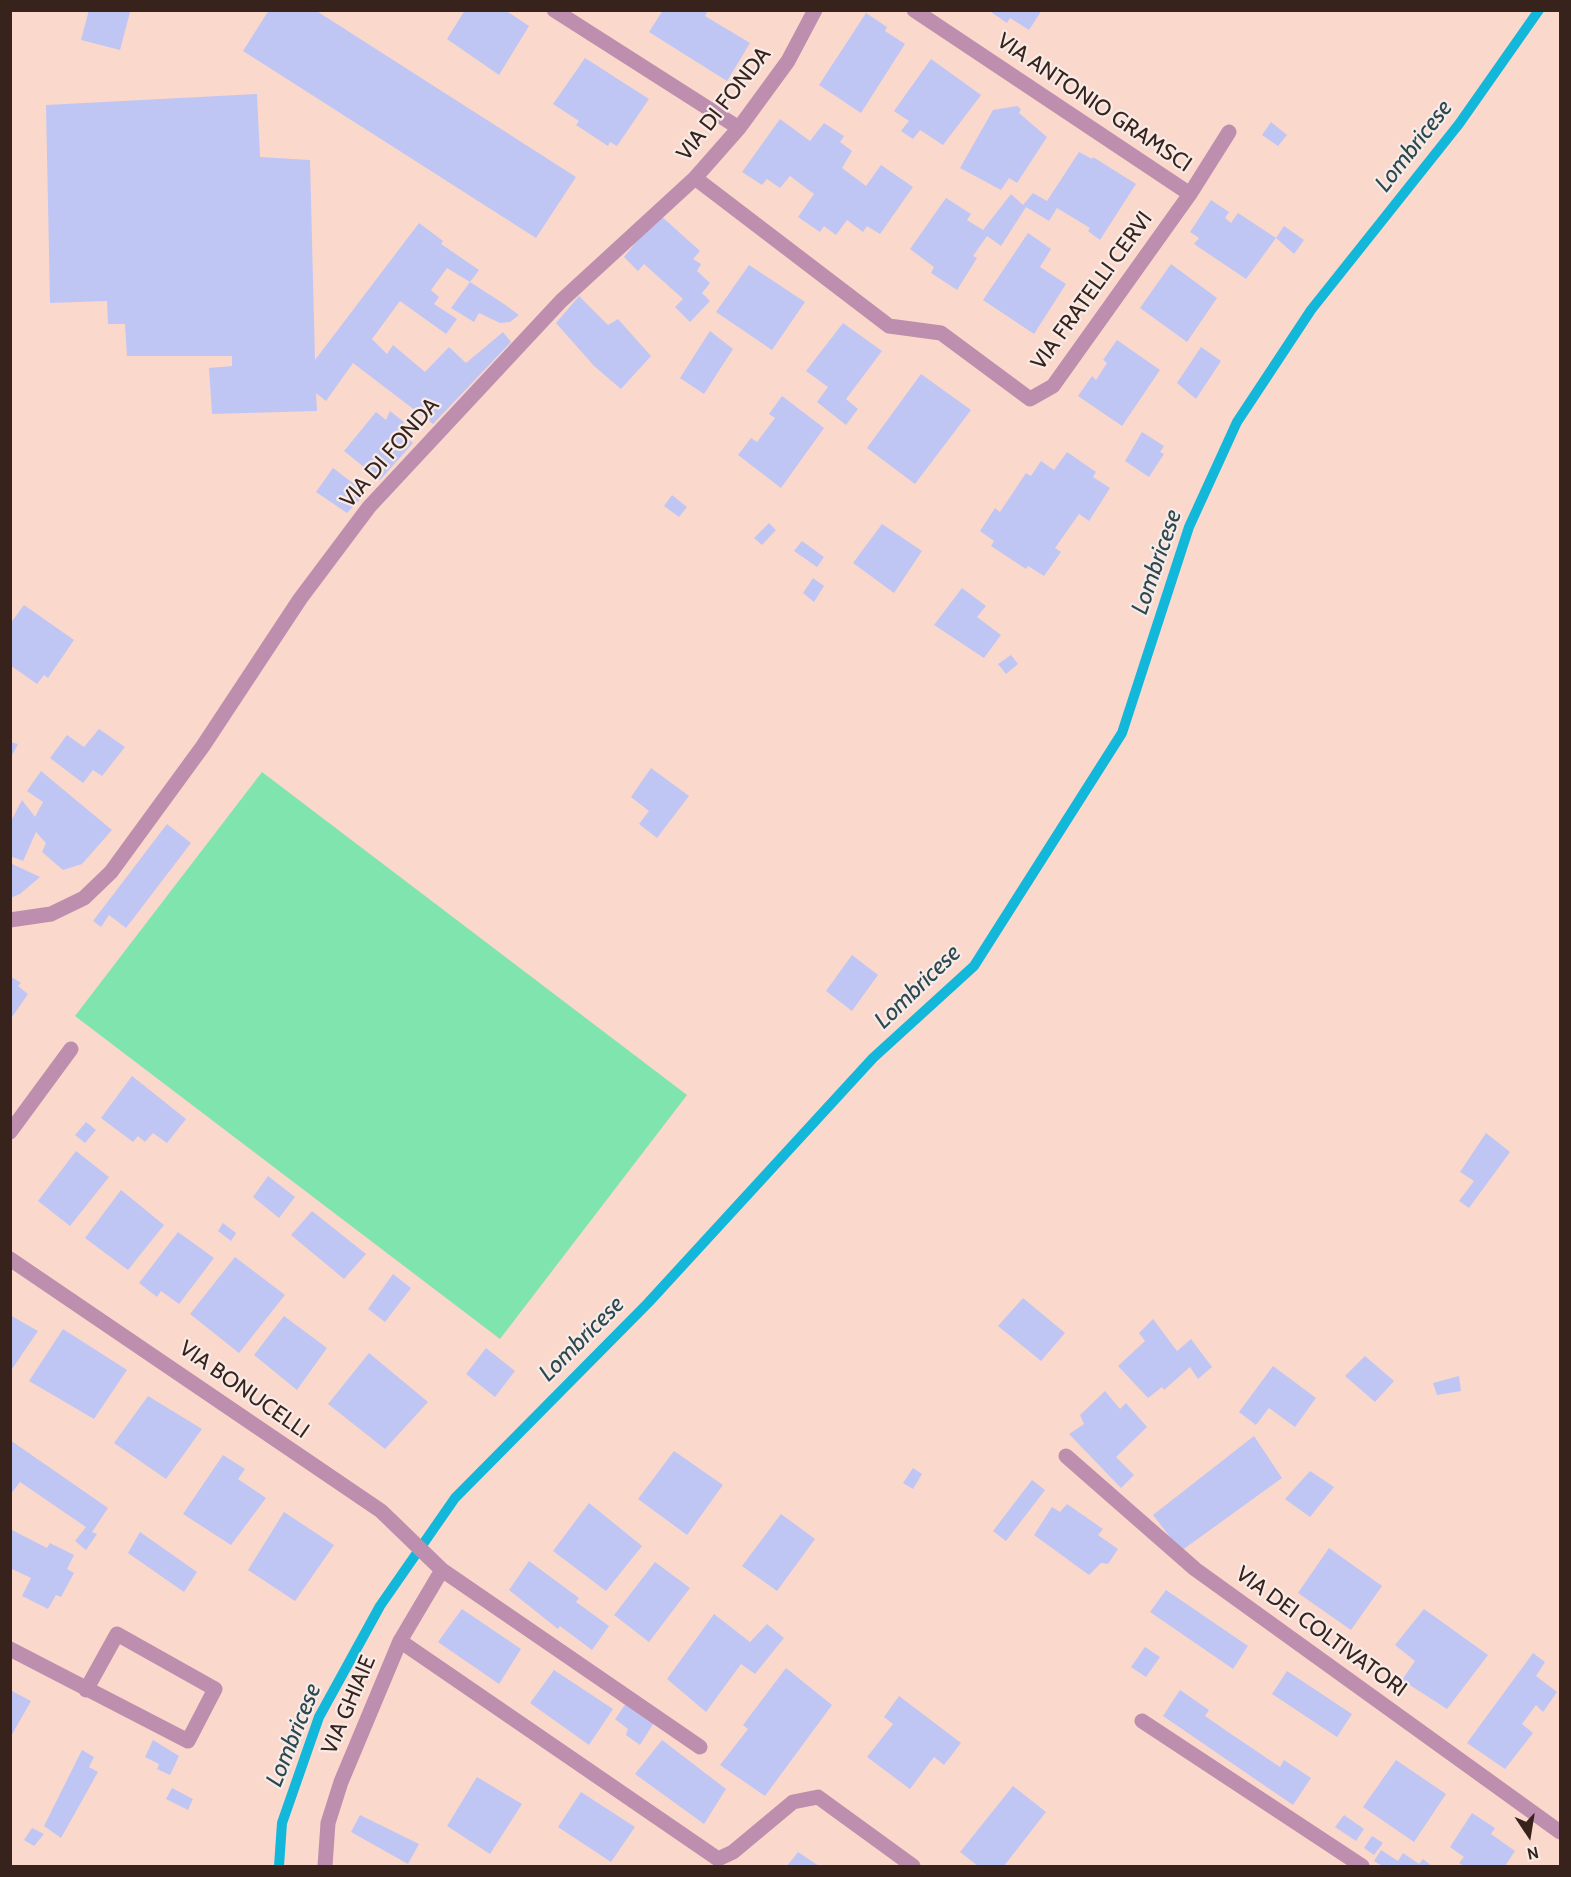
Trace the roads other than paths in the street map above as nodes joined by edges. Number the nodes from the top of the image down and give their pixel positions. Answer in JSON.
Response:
{"nodes":[{"id":1,"x":554,"y":10,"type":"edge"},
{"id":2,"x":815,"y":10,"type":"edge"},
{"id":3,"x":914,"y":10,"type":"edge"},
{"id":4,"x":739,"y":128,"type":"junction"},
{"id":5,"x":1229,"y":132,"type":"dead end"},
{"id":6,"x":695,"y":177,"type":"junction"},
{"id":7,"x":1190,"y":194,"type":"junction"},
{"id":8,"x":10,"y":920,"type":"edge"},
{"id":9,"x":71,"y":1049,"type":"dead end"},
{"id":10,"x":10,"y":1132,"type":"edge"},
{"id":11,"x":10,"y":1259,"type":"edge"},
{"id":12,"x":1066,"y":1456,"type":"dead end"},
{"id":13,"x":442,"y":1570,"type":"junction"},
{"id":14,"x":400,"y":1641,"type":"junction"},
{"id":15,"x":10,"y":1649,"type":"edge"},
{"id":16,"x":86,"y":1690,"type":"junction"},
{"id":17,"x":1142,"y":1721,"type":"dead end"},
{"id":18,"x":700,"y":1747,"type":"dead end"},
{"id":19,"x":1560,"y":1832,"type":"edge"},
{"id":20,"x":325,"y":1866,"type":"edge"},
{"id":21,"x":913,"y":1866,"type":"edge"},
{"id":22,"x":1362,"y":1866,"type":"edge"}],
"edges":[{"from":1,"to":4,"type":"street"},
{"from":2,"to":4,"type":"street","name":"VIA DI FONDA"},
{"from":3,"to":7,"type":"street","name":"VIA ANTONIO GRAMSCI"},
{"from":4,"to":6,"type":"street","name":"VIA DI FONDA"},
{"from":5,"to":7,"type":"street","name":"VIA FRATELLI CERVI"},
{"from":6,"to":7,"type":"street","name":"VIA FRATELLI CERVI"},
{"from":6,"to":8,"type":"street","name":"VIA DI FONDA"},
{"from":9,"to":10,"type":"street"},
{"from":11,"to":13,"type":"street","name":"VIA BONUCELLI"},
{"from":12,"to":19,"type":"street","name":"VIA DEI COLTIVATORI"},
{"from":13,"to":14,"type":"street","name":"VIA GHIAIE"},
{"from":13,"to":18,"type":"street","name":"VIA BONUCELLI"},
{"from":14,"to":20,"type":"street","name":"VIA GHIAIE"},
{"from":14,"to":21,"type":"street"},
{"from":15,"to":16,"type":"street"},
{"from":16,"to":16,"type":"street"},
{"from":17,"to":22,"type":"street"}]}
